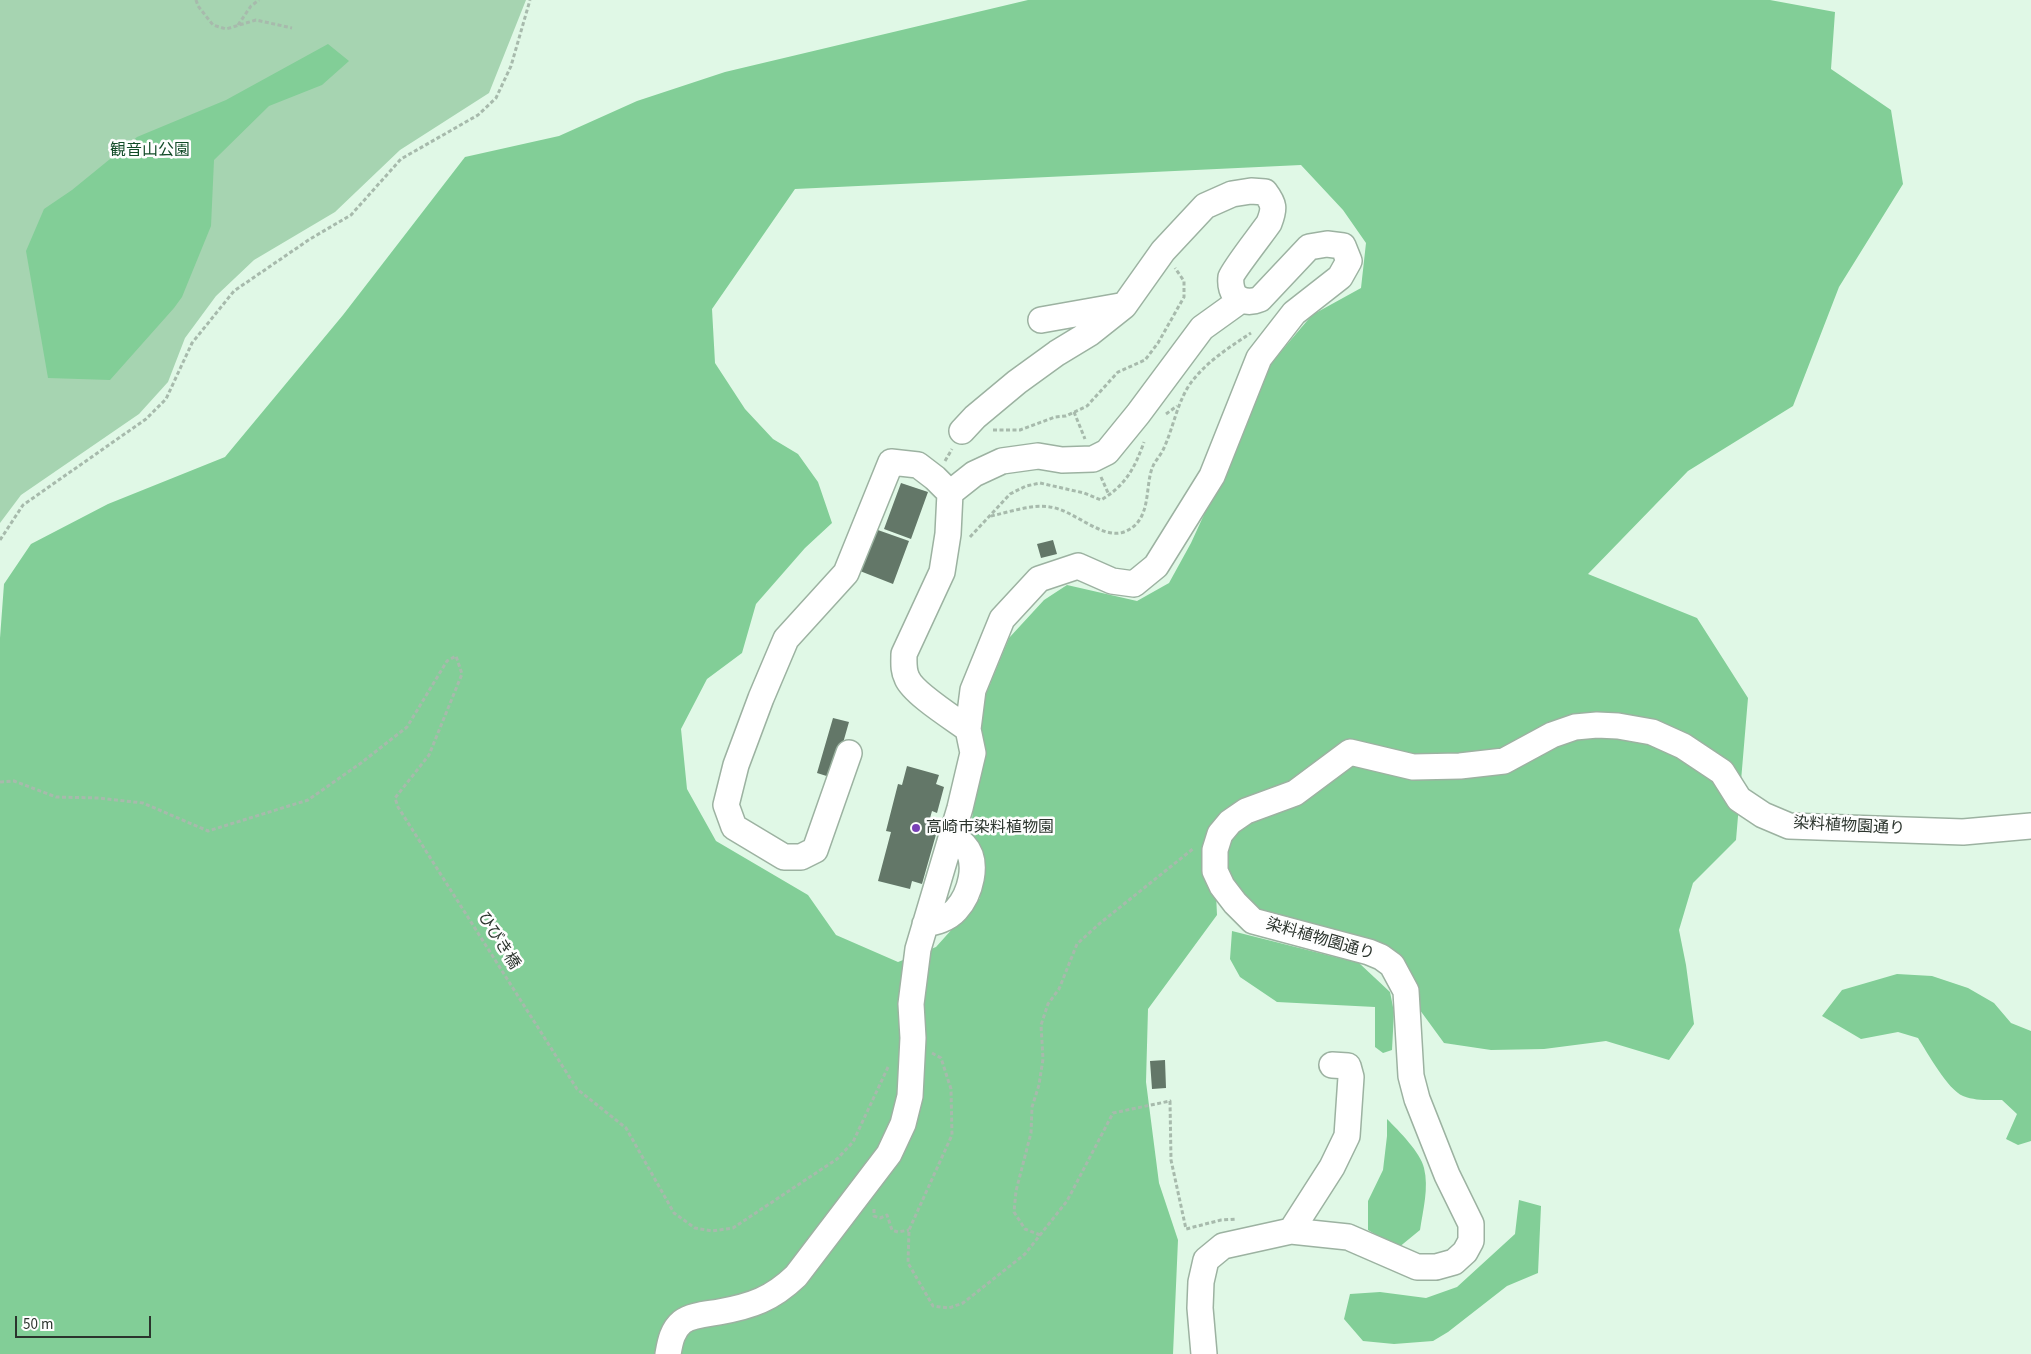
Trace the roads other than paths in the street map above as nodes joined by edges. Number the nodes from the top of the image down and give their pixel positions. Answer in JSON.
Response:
{"nodes":[{"id":1,"x":1241,"y":300,"type":"junction"},
{"id":2,"x":1124,"y":306,"type":"junction"},
{"id":3,"x":1041,"y":320,"type":"dead end"},
{"id":4,"x":965,"y":428,"type":"road end"},
{"id":5,"x":942,"y":485,"type":"junction"},
{"id":6,"x":968,"y":729,"type":"junction"},
{"id":7,"x":849,"y":753,"type":"dead end"},
{"id":8,"x":2031,"y":826,"type":"edge"},
{"id":9,"x":1332,"y":1064,"type":"dead end"},
{"id":10,"x":1291,"y":1231,"type":"junction"},
{"id":11,"x":668,"y":1354,"type":"edge"},
{"id":12,"x":1204,"y":1354,"type":"edge"}],
"edges":[{"from":1,"to":2,"type":"street"},
{"from":1,"to":5,"type":"street"},
{"from":1,"to":6,"type":"street"},
{"from":2,"to":3,"type":"street"},
{"from":2,"to":4,"type":"street"},
{"from":5,"to":6,"type":"street"},
{"from":5,"to":7,"type":"street"},
{"from":6,"to":11,"type":"street"},
{"from":8,"to":10,"type":"street","name":"染料植物園通り"},
{"from":9,"to":10,"type":"street"},
{"from":10,"to":12,"type":"street","name":"染料植物園通り"}]}
